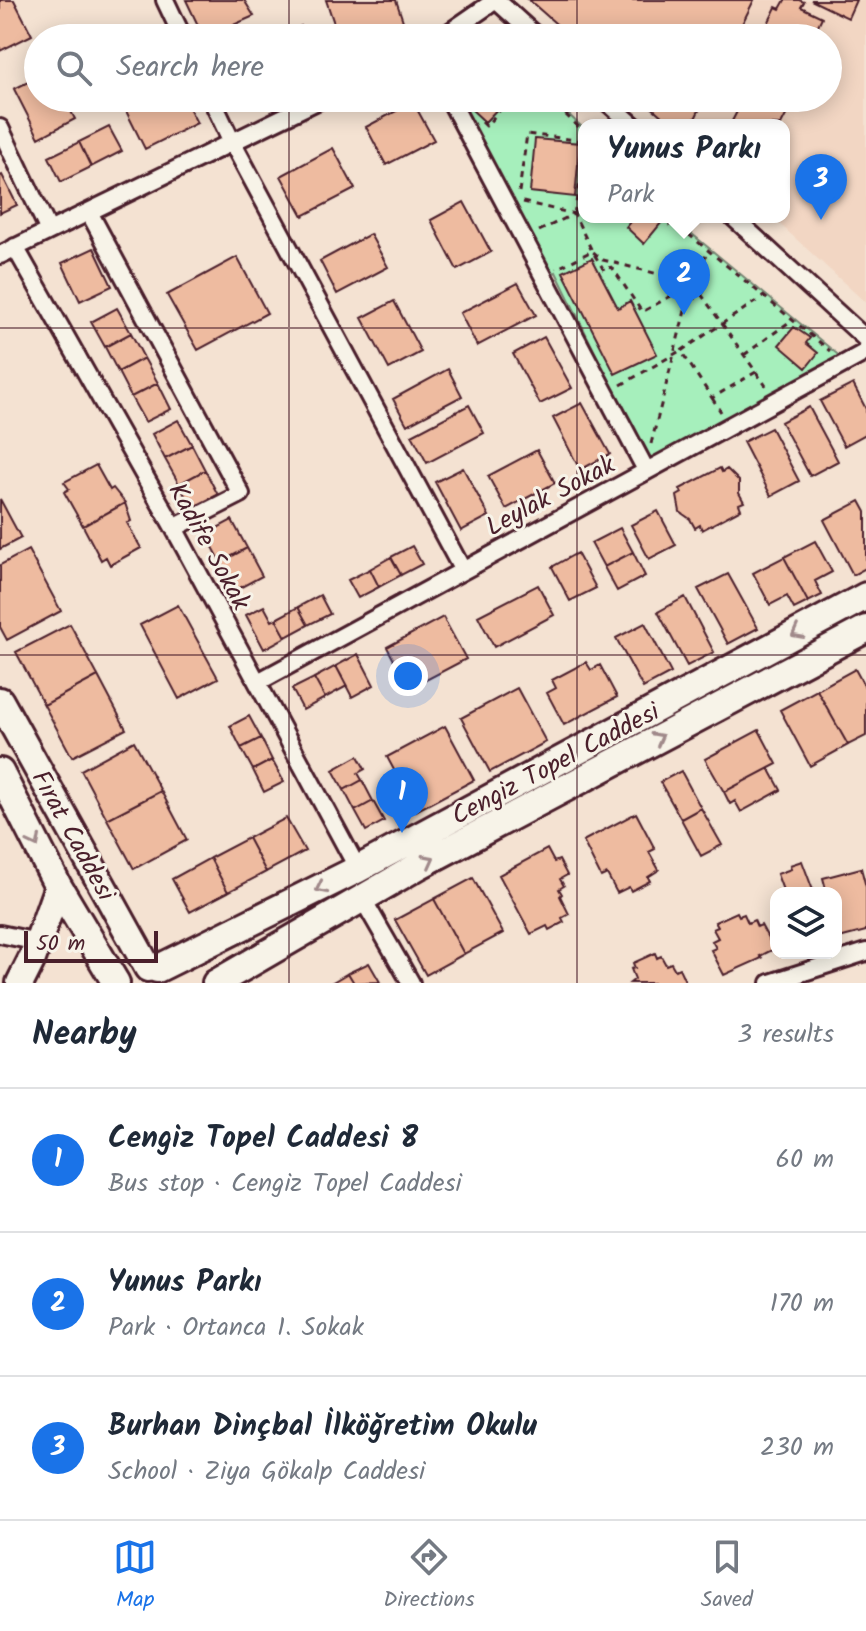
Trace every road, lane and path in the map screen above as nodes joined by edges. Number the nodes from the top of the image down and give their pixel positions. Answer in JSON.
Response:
{"nodes":[{"id":1,"x":165,"y":0,"type":"edge"},
{"id":2,"x":496,"y":0,"type":"edge"},
{"id":3,"x":176,"y":24,"type":"edge"},
{"id":4,"x":461,"y":24,"type":"edge"},
{"id":5,"x":523,"y":24,"type":"edge"},
{"id":6,"x":218,"y":112,"type":"edge"},
{"id":7,"x":294,"y":112,"type":"edge"},
{"id":8,"x":456,"y":112,"type":"edge"},
{"id":9,"x":498,"y":112,"type":"edge"},
{"id":10,"x":563,"y":112,"type":"edge"},
{"id":11,"x":477,"y":117,"type":"dead end"},
{"id":12,"x":578,"y":126,"type":"edge"},
{"id":13,"x":0,"y":128,"type":"edge"},
{"id":14,"x":232,"y":142,"type":"junction"},
{"id":15,"x":578,"y":142,"type":"edge"},
{"id":16,"x":578,"y":192,"type":"edge"},
{"id":17,"x":578,"y":211,"type":"edge"},
{"id":18,"x":89,"y":212,"type":"junction"},
{"id":19,"x":574,"y":214,"type":"junction"},
{"id":20,"x":578,"y":222,"type":"edge"},
{"id":21,"x":578,"y":223,"type":"edge"},
{"id":22,"x":675,"y":223,"type":"edge"},
{"id":23,"x":740,"y":223,"type":"edge"},
{"id":24,"x":49,"y":231,"type":"junction"},
{"id":25,"x":529,"y":236,"type":"dead end"},
{"id":26,"x":707,"y":250,"type":"junction"},
{"id":27,"x":8,"y":251,"type":"edge"},
{"id":28,"x":592,"y":251,"type":"junction"},
{"id":29,"x":556,"y":269,"type":"dead end"},
{"id":30,"x":700,"y":274,"type":"junction"},
{"id":31,"x":678,"y":279,"type":"junction"},
{"id":32,"x":678,"y":292,"type":"junction"},
{"id":33,"x":701,"y":294,"type":"junction"},
{"id":34,"x":764,"y":296,"type":"junction"},
{"id":35,"x":688,"y":299,"type":"junction"},
{"id":36,"x":792,"y":320,"type":"junction"},
{"id":37,"x":722,"y":324,"type":"junction"},
{"id":38,"x":862,"y":327,"type":"edge"},
{"id":39,"x":681,"y":351,"type":"junction"},
{"id":40,"x":866,"y":352,"type":"edge"},
{"id":41,"x":673,"y":354,"type":"junction"},
{"id":42,"x":744,"y":355,"type":"junction"},
{"id":43,"x":837,"y":356,"type":"dead end"},
{"id":44,"x":756,"y":372,"type":"junction"},
{"id":45,"x":611,"y":391,"type":"dead end"},
{"id":46,"x":771,"y":392,"type":"dead end"},
{"id":47,"x":712,"y":398,"type":"junction"},
{"id":48,"x":725,"y":417,"type":"dead end"},
{"id":49,"x":651,"y":446,"type":"dead end"},
{"id":50,"x":646,"y":470,"type":"junction"},
{"id":51,"x":174,"y":528,"type":"junction"},
{"id":52,"x":462,"y":569,"type":"junction"},
{"id":53,"x":866,"y":596,"type":"edge"},
{"id":54,"x":866,"y":629,"type":"edge"},
{"id":55,"x":258,"y":682,"type":"junction"},
{"id":56,"x":0,"y":701,"type":"edge"},
{"id":57,"x":0,"y":772,"type":"edge"},
{"id":58,"x":358,"y":869,"type":"junction"},
{"id":59,"x":58,"y":886,"type":"junction"},
{"id":60,"x":361,"y":896,"type":"junction"},
{"id":61,"x":0,"y":934,"type":"edge"},
{"id":62,"x":38,"y":942,"type":"junction"},
{"id":63,"x":866,"y":952,"type":"edge"},
{"id":64,"x":160,"y":973,"type":"edge"},
{"id":65,"x":20,"y":983,"type":"edge"},
{"id":66,"x":116,"y":983,"type":"edge"},
{"id":67,"x":123,"y":983,"type":"edge"},
{"id":68,"x":216,"y":983,"type":"edge"},
{"id":69,"x":411,"y":983,"type":"edge"},
{"id":70,"x":770,"y":983,"type":"edge"}],
"edges":[{"from":1,"to":3,"type":"street"},
{"from":2,"to":4,"type":"street"},
{"from":2,"to":5,"type":"street"},
{"from":6,"to":14,"type":"street"},
{"from":7,"to":14,"type":"street"},
{"from":8,"to":50,"type":"street"},
{"from":9,"to":11,"type":"path"},
{"from":10,"to":12,"type":"path"},
{"from":13,"to":24,"type":"street"},
{"from":14,"to":18,"type":"street"},
{"from":14,"to":52,"type":"street"},
{"from":15,"to":19,"type":"path"},
{"from":16,"to":19,"type":"path"},
{"from":17,"to":19,"type":"path"},
{"from":18,"to":24,"type":"street"},
{"from":18,"to":51,"type":"street"},
{"from":19,"to":20,"type":"path"},
{"from":19,"to":25,"type":"path"},
{"from":21,"to":28,"type":"path"},
{"from":22,"to":26,"type":"path"},
{"from":23,"to":38,"type":"street"},
{"from":24,"to":27,"type":"street"},
{"from":26,"to":30,"type":"path"},
{"from":26,"to":34,"type":"path"},
{"from":27,"to":51,"type":"street","name":"Kadife Sokak"},
{"from":28,"to":29,"type":"path"},
{"from":28,"to":31,"type":"path"},
{"from":28,"to":32,"type":"path"},
{"from":30,"to":31,"type":"path"},
{"from":30,"to":33,"type":"path"},
{"from":31,"to":32,"type":"path"},
{"from":32,"to":35,"type":"path"},
{"from":33,"to":35,"type":"path"},
{"from":33,"to":37,"type":"path"},
{"from":34,"to":36,"type":"path"},
{"from":34,"to":37,"type":"path"},
{"from":35,"to":41,"type":"path"},
{"from":36,"to":42,"type":"path"},
{"from":36,"to":43,"type":"path"},
{"from":37,"to":39,"type":"path"},
{"from":37,"to":42,"type":"path"},
{"from":39,"to":41,"type":"path"},
{"from":39,"to":47,"type":"path"},
{"from":40,"to":50,"type":"street","name":"Leylak Sokak"},
{"from":41,"to":45,"type":"path"},
{"from":41,"to":49,"type":"path"},
{"from":42,"to":44,"type":"path"},
{"from":44,"to":46,"type":"path"},
{"from":44,"to":47,"type":"path"},
{"from":47,"to":48,"type":"path"},
{"from":50,"to":52,"type":"street","name":"Leylak Sokak"},
{"from":51,"to":55,"type":"street","name":"Kadife Sokak"},
{"from":52,"to":55,"type":"street","name":"Leylak Sokak"},
{"from":53,"to":58,"type":"main road","name":"Cengiz Topel Caddesi","one_way":true},
{"from":60,"to":54,"type":"main road","name":"Cengiz Topel Caddesi","one_way":true},
{"from":55,"to":58,"type":"street","name":"Kadife Sokak"},
{"from":56,"to":64,"type":"main road","name":"Fırat Caddesi"},
{"from":57,"to":59,"type":"main road","name":"Fırat Caddesi","one_way":true},
{"from":58,"to":64,"type":"main road","name":"Cengiz Topel Caddesi","one_way":true},
{"from":59,"to":62,"type":"main road"},
{"from":59,"to":66,"type":"main road","name":"Fırat Caddesi"},
{"from":60,"to":68,"type":"main road","name":"Cengiz Topel Caddesi"},
{"from":60,"to":69,"type":"street"},
{"from":61,"to":62,"type":"street"},
{"from":62,"to":65,"type":"main road"},
{"from":63,"to":70,"type":"street"},
{"from":64,"to":67,"type":"main road","name":"Cengiz Topel Caddesi"}]}
